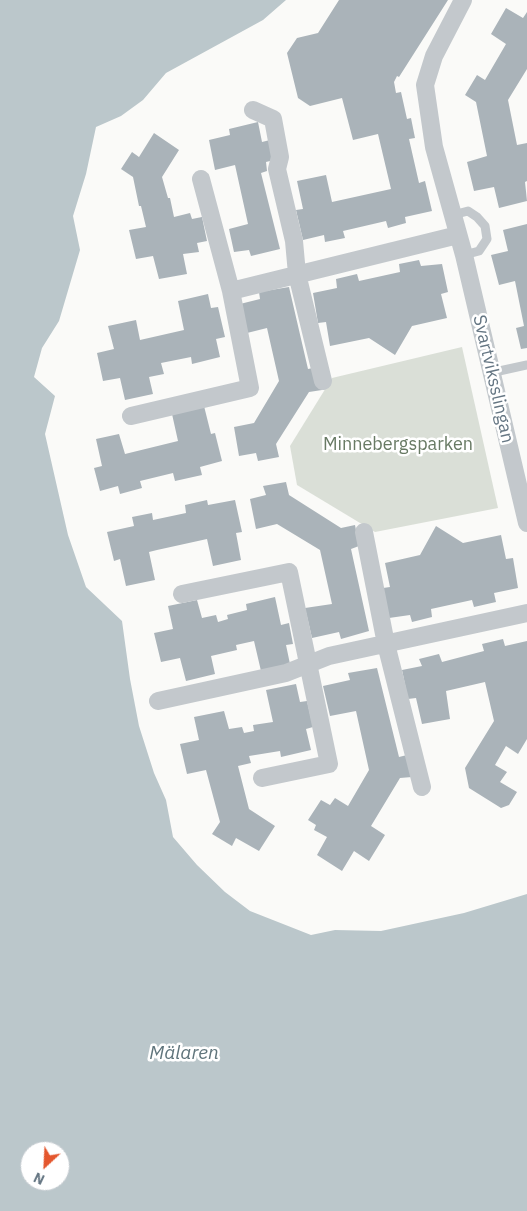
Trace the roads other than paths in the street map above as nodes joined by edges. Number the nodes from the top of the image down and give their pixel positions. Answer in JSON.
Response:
{"nodes":[{"id":1,"x":463,"y":0,"type":"edge"},
{"id":2,"x":253,"y":110,"type":"dead end"},
{"id":3,"x":201,"y":180,"type":"dead end"},
{"id":4,"x":453,"y":215,"type":"junction"},
{"id":5,"x":458,"y":236,"type":"junction"},
{"id":6,"x":464,"y":255,"type":"junction"},
{"id":7,"x":297,"y":274,"type":"junction"},
{"id":8,"x":231,"y":291,"type":"junction"},
{"id":9,"x":527,"y":365,"type":"edge"},
{"id":10,"x":490,"y":373,"type":"junction"},
{"id":11,"x":323,"y":381,"type":"dead end"},
{"id":12,"x":131,"y":416,"type":"dead end"},
{"id":13,"x":521,"y":473,"type":"edge"},
{"id":14,"x":527,"y":523,"type":"edge"},
{"id":15,"x":364,"y":532,"type":"dead end"},
{"id":16,"x":182,"y":594,"type":"dead end"},
{"id":17,"x":527,"y":613,"type":"edge"},
{"id":18,"x":386,"y":644,"type":"junction"},
{"id":19,"x":308,"y":664,"type":"junction"},
{"id":20,"x":158,"y":701,"type":"dead end"},
{"id":21,"x":262,"y":778,"type":"dead end"},
{"id":22,"x":422,"y":787,"type":"dead end"}],
"edges":[{"from":1,"to":4,"type":"street","name":"Svartviksslingan"},
{"from":2,"to":7,"type":"street"},
{"from":3,"to":8,"type":"street"},
{"from":4,"to":5,"type":"street","name":"Svartviksslingan"},
{"from":4,"to":6,"type":"lane"},
{"from":5,"to":6,"type":"street","name":"Svartviksslingan"},
{"from":5,"to":7,"type":"street"},
{"from":6,"to":10,"type":"street","name":"Svartviksslingan"},
{"from":7,"to":8,"type":"street"},
{"from":7,"to":11,"type":"street"},
{"from":8,"to":12,"type":"street"},
{"from":9,"to":10,"type":"lane"},
{"from":10,"to":13,"type":"street","name":"Svartviksslingan"},
{"from":13,"to":14,"type":"street","name":"Svartviksslingan"},
{"from":15,"to":18,"type":"street"},
{"from":16,"to":19,"type":"street"},
{"from":17,"to":18,"type":"street"},
{"from":18,"to":19,"type":"street"},
{"from":18,"to":22,"type":"street"},
{"from":19,"to":20,"type":"street"},
{"from":19,"to":21,"type":"street"}]}
